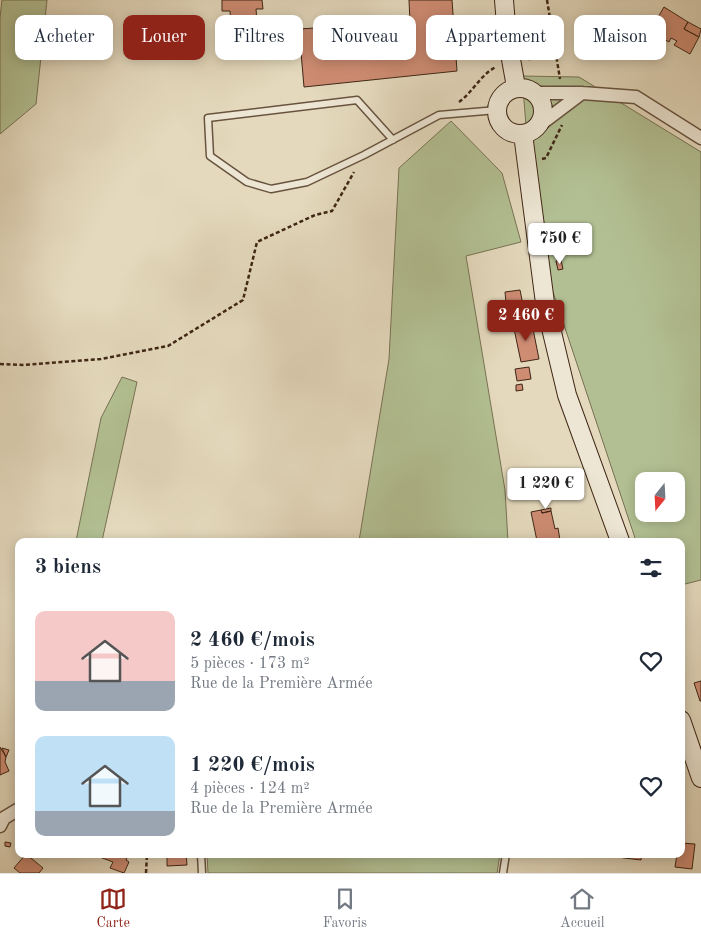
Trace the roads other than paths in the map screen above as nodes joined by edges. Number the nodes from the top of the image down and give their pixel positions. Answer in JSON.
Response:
{"nodes":[{"id":1,"x":504,"y":0,"type":"edge"},
{"id":2,"x":516,"y":87,"type":"junction"},
{"id":3,"x":535,"y":92,"type":"junction"},
{"id":4,"x":582,"y":92,"type":"junction"},
{"id":5,"x":496,"y":110,"type":"junction"},
{"id":6,"x":530,"y":130,"type":"junction"},
{"id":7,"x":701,"y":138,"type":"edge"},
{"id":8,"x":393,"y":140,"type":"junction"},
{"id":9,"x":619,"y":538,"type":"edge"},
{"id":10,"x":685,"y":732,"type":"edge"},
{"id":11,"x":701,"y":778,"type":"edge"},
{"id":12,"x":15,"y":811,"type":"edge"},
{"id":13,"x":0,"y":826,"type":"edge"},
{"id":14,"x":201,"y":858,"type":"edge"},
{"id":15,"x":506,"y":858,"type":"edge"},
{"id":16,"x":202,"y":873,"type":"edge"},
{"id":17,"x":504,"y":873,"type":"edge"}],
"edges":[{"from":1,"to":2,"type":"street"},
{"from":2,"to":3,"type":"street"},
{"from":2,"to":5,"type":"street"},
{"from":3,"to":4,"type":"street"},
{"from":3,"to":6,"type":"street"},
{"from":4,"to":6,"type":"street"},
{"from":4,"to":7,"type":"street"},
{"from":5,"to":6,"type":"street"},
{"from":5,"to":8,"type":"lane"},
{"from":6,"to":9,"type":"street"},
{"from":8,"to":8,"type":"lane"},
{"from":10,"to":11,"type":"street"},
{"from":12,"to":13,"type":"street"},
{"from":14,"to":16,"type":"lane"},
{"from":15,"to":17,"type":"lane"}]}
